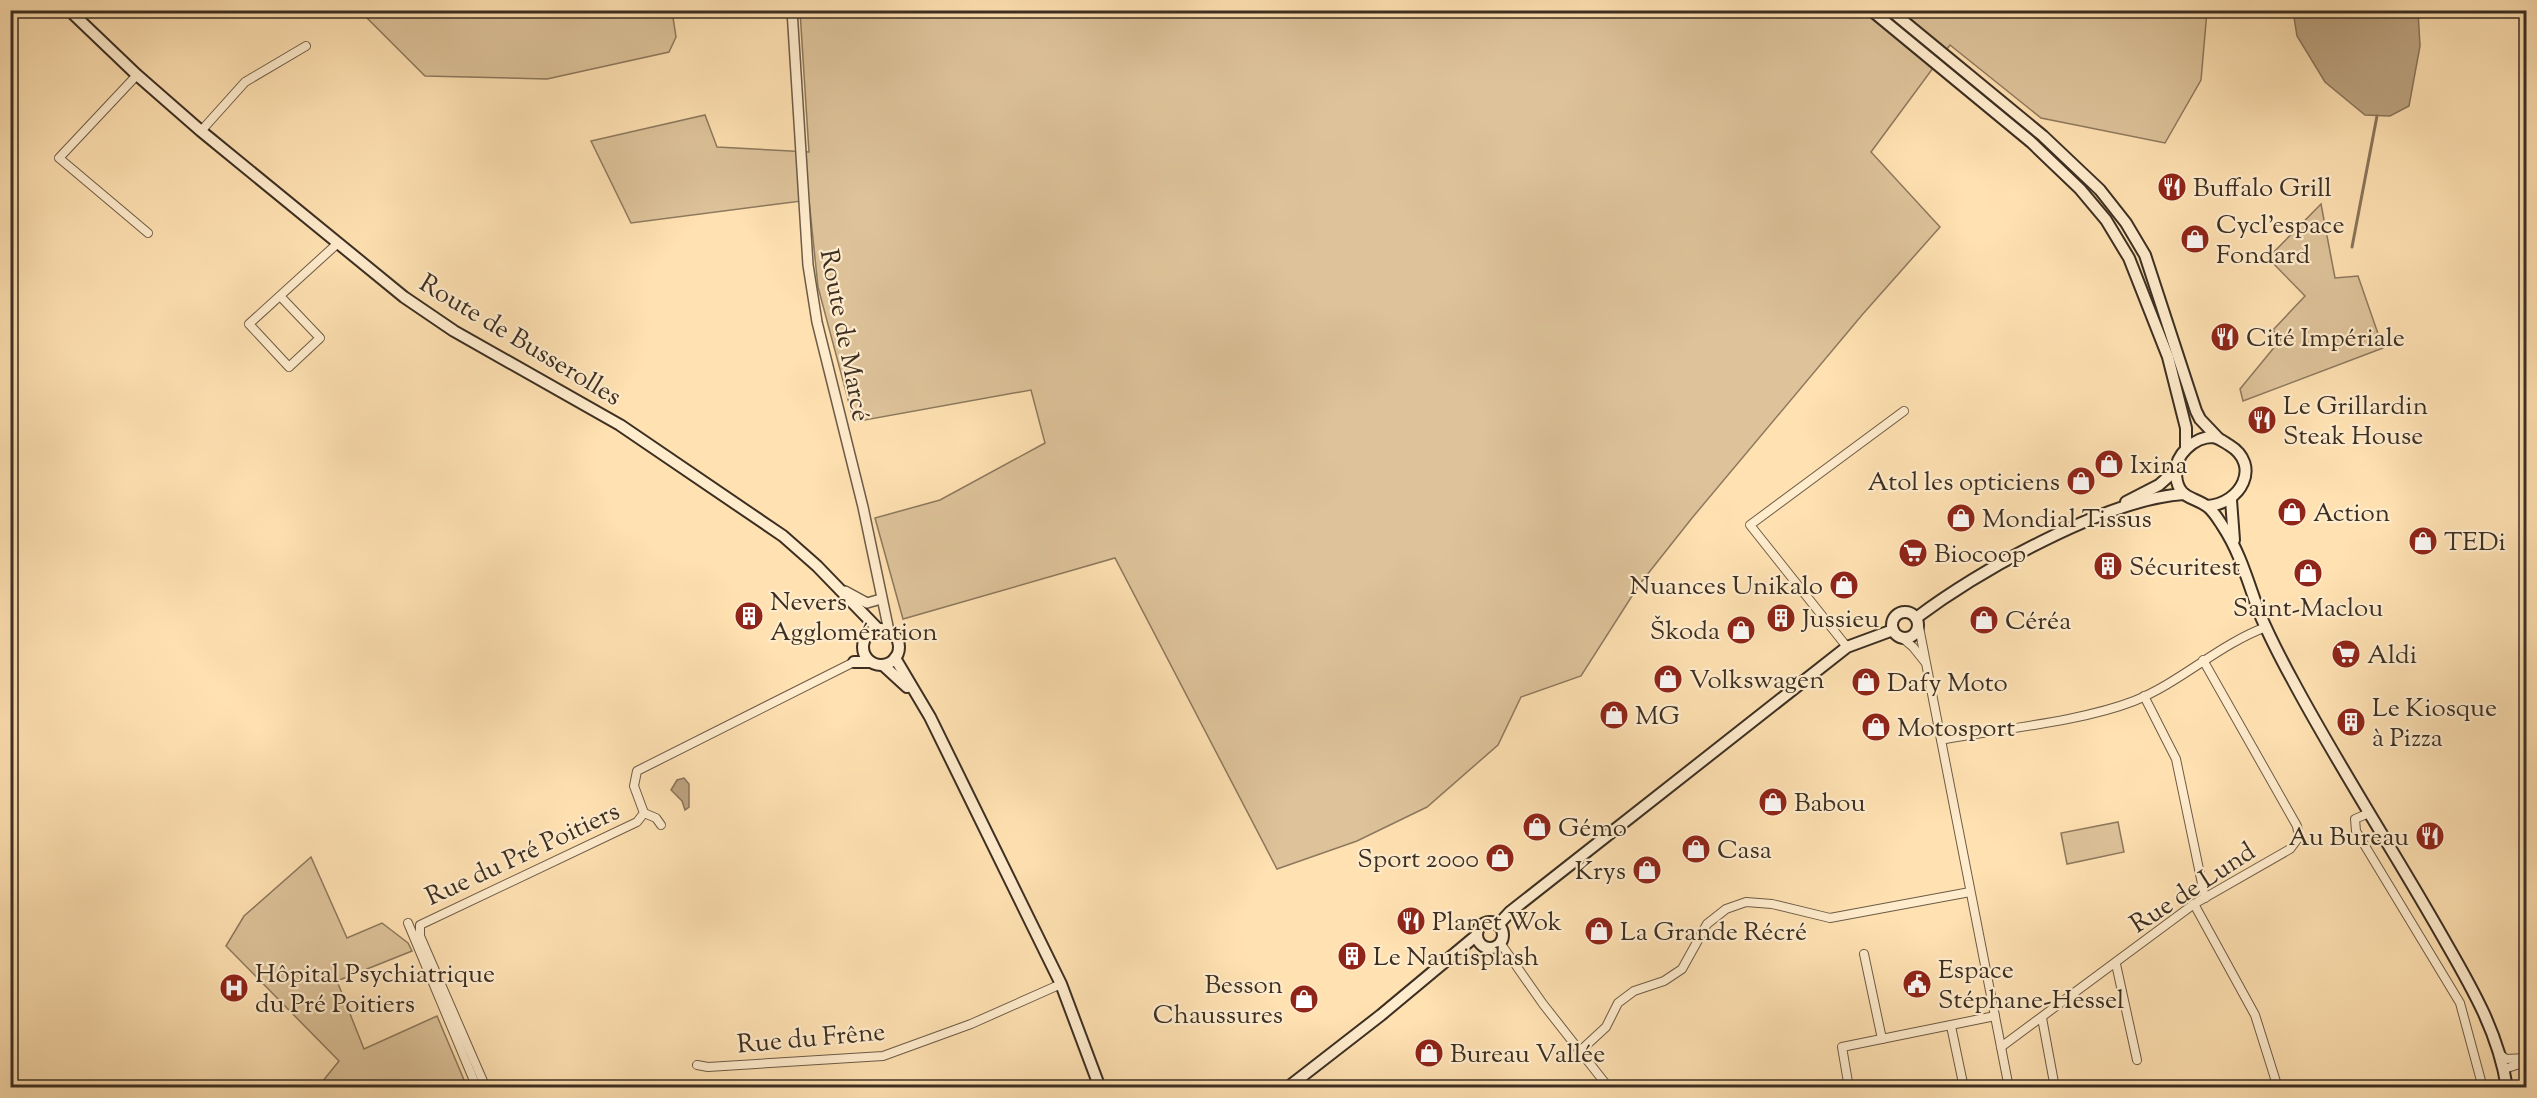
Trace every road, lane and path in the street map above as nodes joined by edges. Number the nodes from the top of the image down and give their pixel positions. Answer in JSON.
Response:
{"nodes":[{"id":1,"x":69,"y":10,"type":"edge"},
{"id":2,"x":792,"y":10,"type":"edge"},
{"id":3,"x":1871,"y":10,"type":"edge"},
{"id":4,"x":1890,"y":10,"type":"edge"},
{"id":5,"x":306,"y":46,"type":"dead end"},
{"id":6,"x":137,"y":75,"type":"junction"},
{"id":7,"x":201,"y":131,"type":"junction"},
{"id":8,"x":148,"y":233,"type":"dead end"},
{"id":9,"x":338,"y":243,"type":"junction"},
{"id":10,"x":280,"y":296,"type":"junction"},
{"id":11,"x":1904,"y":411,"type":"dead end"},
{"id":12,"x":2218,"y":438,"type":"junction"},
{"id":13,"x":2186,"y":447,"type":"junction"},
{"id":14,"x":2176,"y":470,"type":"junction"},
{"id":15,"x":2184,"y":494,"type":"junction"},
{"id":16,"x":2231,"y":500,"type":"junction"},
{"id":17,"x":2207,"y":506,"type":"junction"},
{"id":18,"x":2102,"y":515,"type":"junction"},
{"id":19,"x":2234,"y":543,"type":"junction"},
{"id":20,"x":837,"y":586,"type":"junction"},
{"id":21,"x":881,"y":595,"type":"junction"},
{"id":22,"x":1917,"y":620,"type":"junction"},
{"id":23,"x":2266,"y":627,"type":"junction"},
{"id":24,"x":878,"y":631,"type":"junction"},
{"id":25,"x":1897,"y":633,"type":"junction"},
{"id":26,"x":1847,"y":647,"type":"junction"},
{"id":27,"x":864,"y":650,"type":"junction"},
{"id":28,"x":895,"y":658,"type":"junction"},
{"id":29,"x":2203,"y":660,"type":"junction"},
{"id":30,"x":854,"y":662,"type":"junction"},
{"id":31,"x":871,"y":662,"type":"junction"},
{"id":32,"x":1926,"y":663,"type":"junction"},
{"id":33,"x":883,"y":665,"type":"junction"},
{"id":34,"x":2144,"y":696,"type":"junction"},
{"id":35,"x":918,"y":698,"type":"junction"},
{"id":36,"x":1941,"y":740,"type":"junction"},
{"id":37,"x":644,"y":813,"type":"junction"},
{"id":38,"x":2369,"y":813,"type":"junction"},
{"id":39,"x":661,"y":825,"type":"dead end"},
{"id":40,"x":1970,"y":892,"type":"junction"},
{"id":41,"x":2205,"y":898,"type":"junction"},
{"id":42,"x":2194,"y":904,"type":"junction"},
{"id":43,"x":420,"y":925,"type":"junction"},
{"id":44,"x":1498,"y":925,"type":"junction"},
{"id":45,"x":1477,"y":935,"type":"junction"},
{"id":46,"x":1500,"y":944,"type":"junction"},
{"id":47,"x":1485,"y":947,"type":"junction"},
{"id":48,"x":1462,"y":950,"type":"junction"},
{"id":49,"x":1864,"y":954,"type":"dead end"},
{"id":50,"x":2116,"y":964,"type":"junction"},
{"id":51,"x":1061,"y":984,"type":"junction"},
{"id":52,"x":2477,"y":999,"type":"junction"},
{"id":53,"x":1995,"y":1016,"type":"junction"},
{"id":54,"x":2042,"y":1018,"type":"junction"},
{"id":55,"x":2484,"y":1019,"type":"junction"},
{"id":56,"x":1951,"y":1026,"type":"junction"},
{"id":57,"x":1882,"y":1039,"type":"junction"},
{"id":58,"x":2001,"y":1047,"type":"junction"},
{"id":59,"x":1580,"y":1051,"type":"junction"},
{"id":60,"x":2501,"y":1055,"type":"junction"},
{"id":61,"x":2137,"y":1060,"type":"dead end"},
{"id":62,"x":2526,"y":1060,"type":"edge"},
{"id":63,"x":697,"y":1065,"type":"dead end"},
{"id":64,"x":2504,"y":1069,"type":"junction"},
{"id":65,"x":477,"y":1088,"type":"edge"},
{"id":66,"x":486,"y":1088,"type":"edge"},
{"id":67,"x":1100,"y":1088,"type":"edge"},
{"id":68,"x":1287,"y":1088,"type":"edge"},
{"id":69,"x":1609,"y":1088,"type":"edge"},
{"id":70,"x":1849,"y":1088,"type":"edge"},
{"id":71,"x":1964,"y":1088,"type":"edge"},
{"id":72,"x":2009,"y":1088,"type":"edge"},
{"id":73,"x":2055,"y":1088,"type":"edge"},
{"id":74,"x":2278,"y":1088,"type":"edge"},
{"id":75,"x":2483,"y":1088,"type":"edge"},
{"id":76,"x":2500,"y":1088,"type":"edge"},
{"id":77,"x":2507,"y":1088,"type":"edge"}],
"edges":[{"from":1,"to":6,"type":"main road","name":"Route de Busserolles"},
{"from":2,"to":21,"type":"street","name":"Route de Marcé"},
{"from":3,"to":13,"type":"main road"},
{"from":4,"to":12,"type":"main road"},
{"from":5,"to":7,"type":"street"},
{"from":6,"to":7,"type":"main road","name":"Route de Busserolles"},
{"from":6,"to":8,"type":"street"},
{"from":7,"to":9,"type":"main road","name":"Route de Busserolles"},
{"from":9,"to":10,"type":"street"},
{"from":9,"to":20,"type":"main road","name":"Route de Busserolles"},
{"from":10,"to":10,"type":"street"},
{"from":11,"to":26,"type":"street"},
{"from":12,"to":13,"type":"main road"},
{"from":12,"to":16,"type":"main road"},
{"from":13,"to":14,"type":"main road"},
{"from":14,"to":15,"type":"main road"},
{"from":14,"to":18,"type":"main road"},
{"from":15,"to":17,"type":"main road"},
{"from":15,"to":18,"type":"main road"},
{"from":16,"to":17,"type":"main road"},
{"from":16,"to":19,"type":"main road"},
{"from":17,"to":19,"type":"main road"},
{"from":18,"to":22,"type":"main road"},
{"from":19,"to":23,"type":"main road"},
{"from":20,"to":21,"type":"street"},
{"from":20,"to":24,"type":"main road","name":"Route de Busserolles"},
{"from":21,"to":24,"type":"street","name":"Route de Marcé"},
{"from":22,"to":25,"type":"main road"},
{"from":22,"to":25,"type":"main road"},
{"from":22,"to":32,"type":"street"},
{"from":23,"to":29,"type":"street"},
{"from":23,"to":38,"type":"main road"},
{"from":24,"to":27,"type":"main road"},
{"from":24,"to":28,"type":"main road"},
{"from":25,"to":26,"type":"main road"},
{"from":25,"to":32,"type":"street"},
{"from":26,"to":44,"type":"main road"},
{"from":27,"to":30,"type":"main road"},
{"from":27,"to":31,"type":"main road"},
{"from":28,"to":33,"type":"main road"},
{"from":28,"to":35,"type":"main road"},
{"from":29,"to":34,"type":"street"},
{"from":29,"to":41,"type":"street","name":"Rue de Lund"},
{"from":30,"to":31,"type":"main road"},
{"from":30,"to":37,"type":"street","name":"Rue du Pré Poitiers"},
{"from":31,"to":33,"type":"main road"},
{"from":32,"to":36,"type":"street"},
{"from":33,"to":35,"type":"main road"},
{"from":34,"to":36,"type":"street"},
{"from":34,"to":41,"type":"street"},
{"from":35,"to":51,"type":"main road"},
{"from":36,"to":40,"type":"street"},
{"from":37,"to":39,"type":"street"},
{"from":37,"to":43,"type":"street","name":"Rue du Pré Poitiers"},
{"from":38,"to":52,"type":"main road"},
{"from":38,"to":75,"type":"street"},
{"from":40,"to":53,"type":"street"},
{"from":40,"to":59,"type":"street"},
{"from":41,"to":42,"type":"street","name":"Rue de Lund"},
{"from":42,"to":50,"type":"street","name":"Rue de Lund"},
{"from":42,"to":74,"type":"street"},
{"from":43,"to":65,"type":"street","name":"Rue du Pré Poitiers"},
{"from":43,"to":66,"type":"street","name":"Rue du Pré Poitiers"},
{"from":44,"to":45,"type":"main road"},
{"from":44,"to":46,"type":"main road"},
{"from":45,"to":47,"type":"main road"},
{"from":45,"to":48,"type":"main road"},
{"from":46,"to":47,"type":"main road"},
{"from":46,"to":59,"type":"street"},
{"from":47,"to":48,"type":"main road"},
{"from":48,"to":68,"type":"main road"},
{"from":49,"to":57,"type":"street"},
{"from":50,"to":54,"type":"street","name":"Rue de Lund"},
{"from":50,"to":61,"type":"street"},
{"from":51,"to":63,"type":"street","name":"Rue du Frêne"},
{"from":51,"to":67,"type":"main road"},
{"from":52,"to":55,"type":"main road"},
{"from":52,"to":60,"type":"main road"},
{"from":53,"to":56,"type":"street"},
{"from":53,"to":58,"type":"street"},
{"from":54,"to":58,"type":"street","name":"Rue de Lund"},
{"from":54,"to":73,"type":"street"},
{"from":55,"to":64,"type":"main road"},
{"from":55,"to":76,"type":"main road"},
{"from":56,"to":57,"type":"street"},
{"from":56,"to":71,"type":"street"},
{"from":57,"to":70,"type":"street"},
{"from":58,"to":72,"type":"street"},
{"from":59,"to":69,"type":"street"},
{"from":60,"to":62,"type":"street"},
{"from":60,"to":64,"type":"main road"},
{"from":62,"to":64,"type":"street"},
{"from":64,"to":77,"type":"main road"}]}
